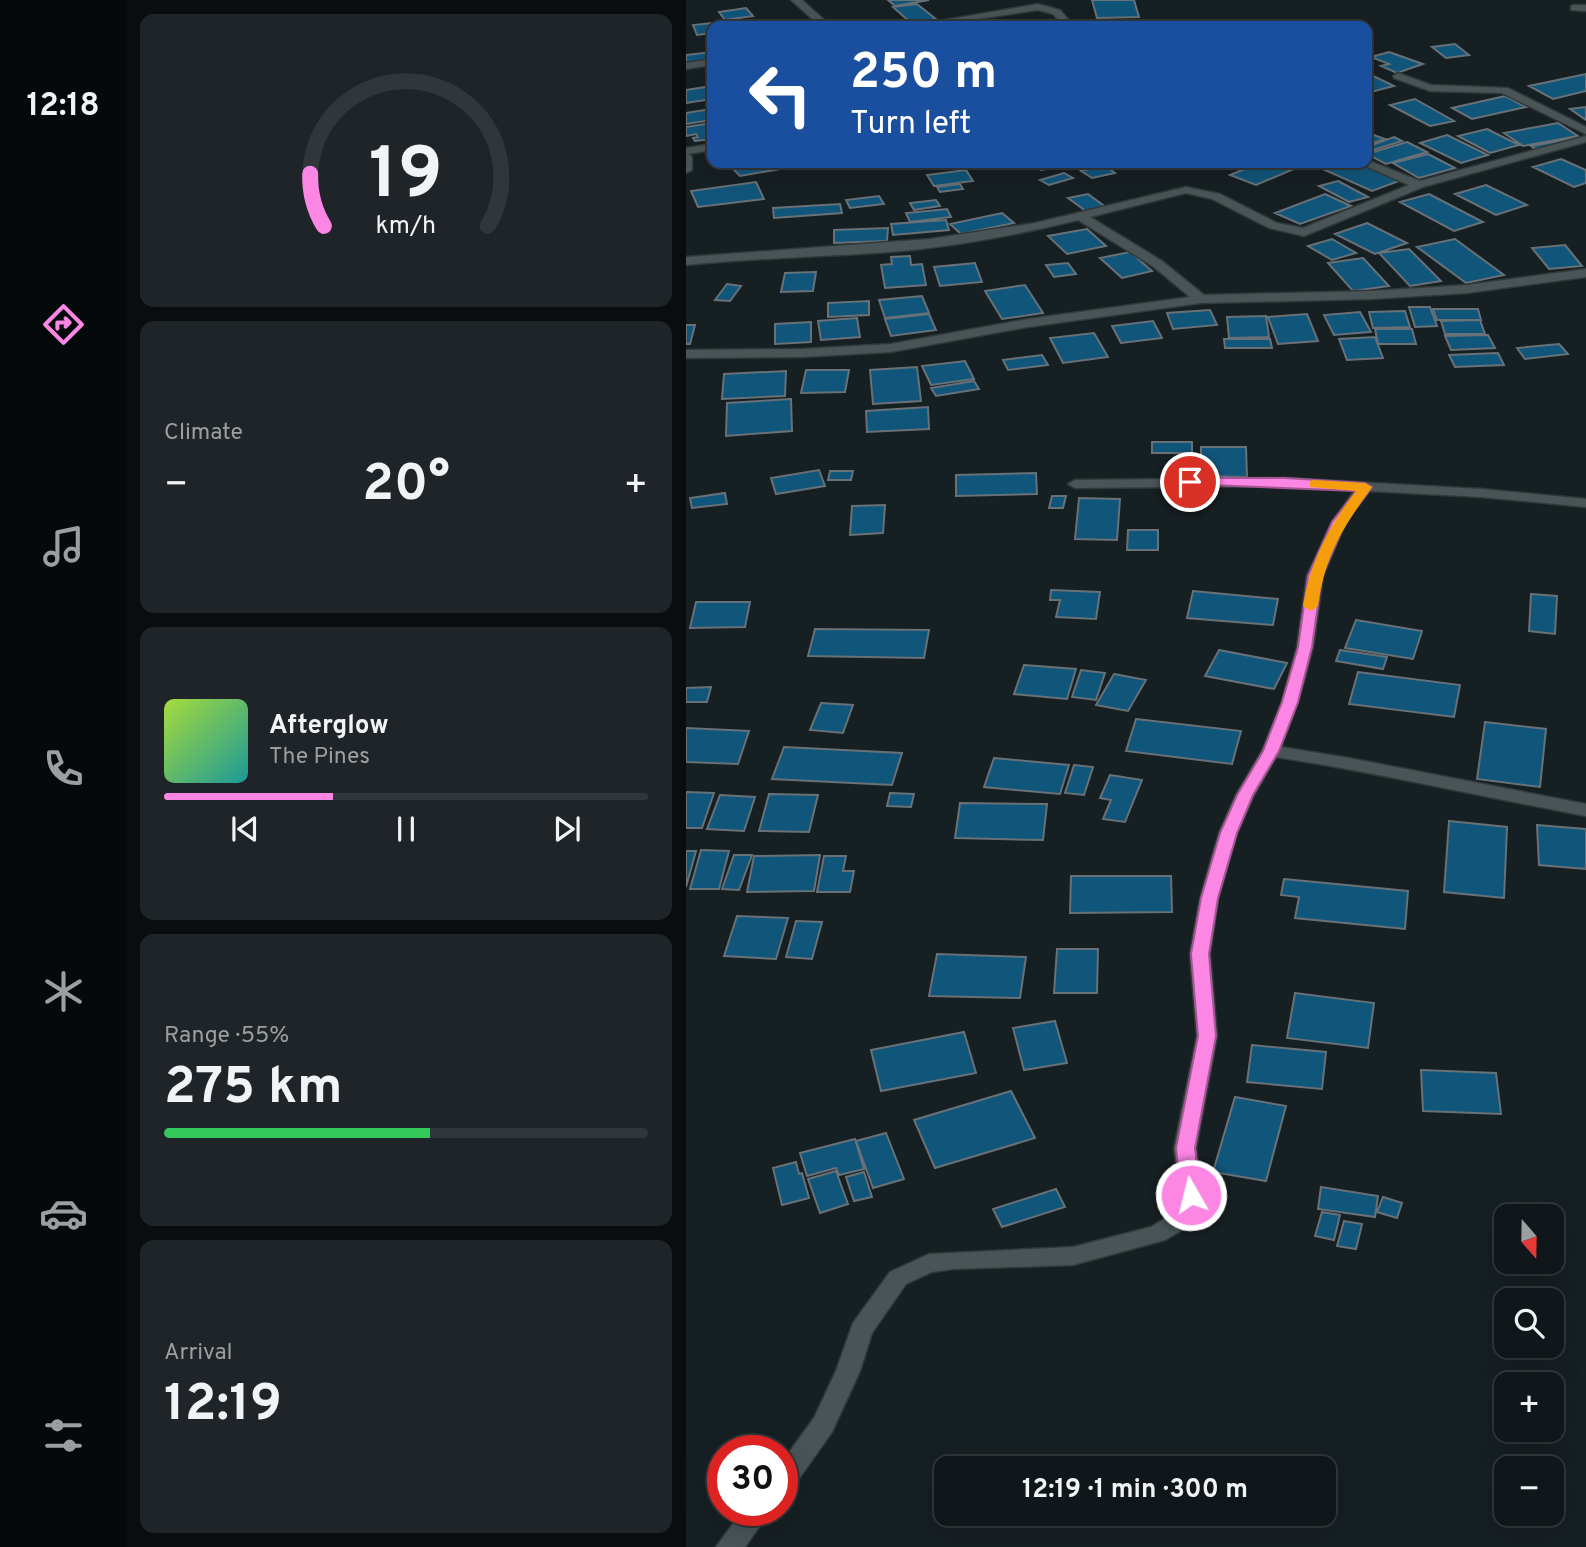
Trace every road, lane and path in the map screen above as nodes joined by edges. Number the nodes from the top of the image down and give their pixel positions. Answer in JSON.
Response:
{"nodes":[{"id":1,"x":796,"y":0,"type":"edge"},
{"id":2,"x":1574,"y":8,"type":"dead end"},
{"id":3,"x":1586,"y":8,"type":"edge"},
{"id":4,"x":820,"y":21,"type":"edge"},
{"id":5,"x":948,"y":21,"type":"edge"},
{"id":6,"x":1065,"y":21,"type":"edge"},
{"id":7,"x":707,"y":63,"type":"edge"},
{"id":8,"x":686,"y":66,"type":"edge"},
{"id":9,"x":1398,"y":76,"type":"dead end"},
{"id":10,"x":1586,"y":131,"type":"edge"},
{"id":11,"x":1586,"y":139,"type":"edge"},
{"id":12,"x":707,"y":148,"type":"edge"},
{"id":13,"x":686,"y":151,"type":"edge"},
{"id":14,"x":686,"y":157,"type":"edge"},
{"id":15,"x":1372,"y":165,"type":"edge"},
{"id":16,"x":686,"y":170,"type":"edge"},
{"id":17,"x":1419,"y":185,"type":"junction"},
{"id":18,"x":1083,"y":217,"type":"junction"},
{"id":19,"x":686,"y":261,"type":"edge"},
{"id":20,"x":1586,"y":273,"type":"edge"},
{"id":21,"x":1201,"y":299,"type":"junction"},
{"id":22,"x":686,"y":354,"type":"edge"},
{"id":23,"x":1075,"y":484,"type":"dead end"},
{"id":24,"x":1365,"y":487,"type":"junction"},
{"id":25,"x":1586,"y":503,"type":"edge"},
{"id":26,"x":1271,"y":751,"type":"junction"},
{"id":27,"x":1586,"y":810,"type":"edge"},
{"id":28,"x":798,"y":1460,"type":"edge"},
{"id":29,"x":747,"y":1526,"type":"edge"},
{"id":30,"x":729,"y":1547,"type":"edge"}],
"edges":[{"from":1,"to":4,"type":"street"},
{"from":2,"to":3,"type":"street"},
{"from":5,"to":6,"type":"street"},
{"from":7,"to":8,"type":"street"},
{"from":9,"to":10,"type":"street"},
{"from":11,"to":17,"type":"street"},
{"from":12,"to":13,"type":"street"},
{"from":14,"to":16,"type":"street"},
{"from":15,"to":17,"type":"street"},
{"from":17,"to":18,"type":"street"},
{"from":18,"to":19,"type":"street"},
{"from":18,"to":21,"type":"street"},
{"from":20,"to":21,"type":"street"},
{"from":21,"to":22,"type":"street"},
{"from":23,"to":24,"type":"street"},
{"from":24,"to":25,"type":"street"},
{"from":24,"to":26,"type":"street"},
{"from":26,"to":27,"type":"street"},
{"from":26,"to":28,"type":"street"},
{"from":29,"to":30,"type":"street"}]}
